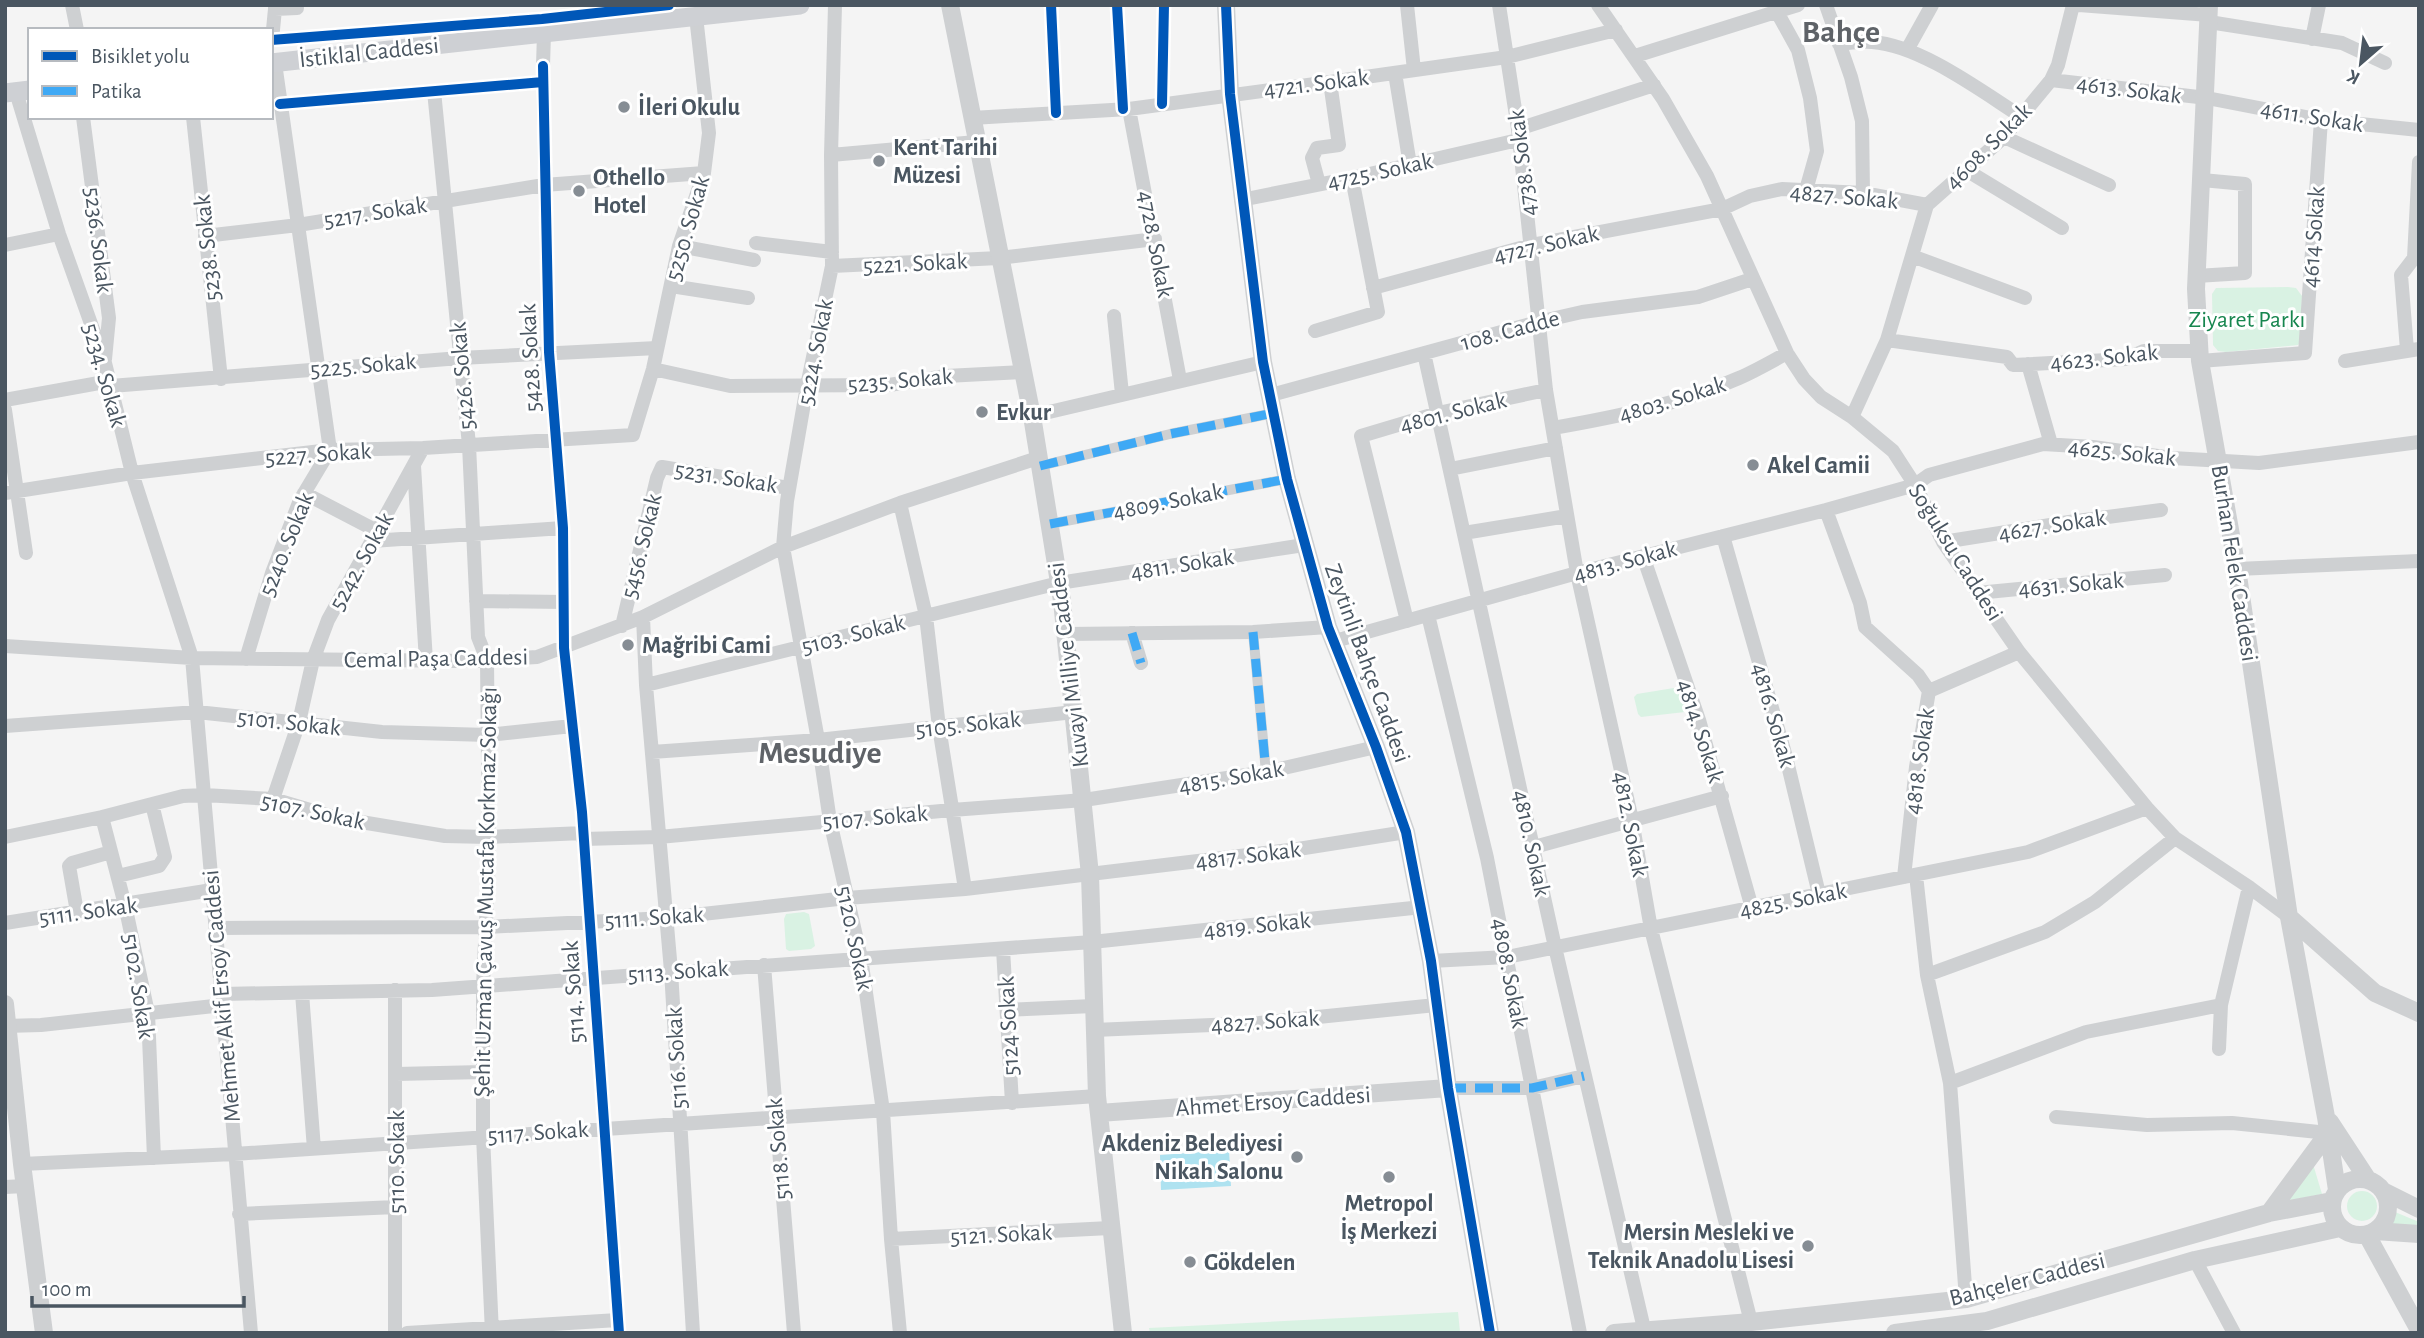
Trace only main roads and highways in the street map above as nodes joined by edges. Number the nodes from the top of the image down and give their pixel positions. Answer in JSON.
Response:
{"nodes":[{"id":1,"x":800,"y":5,"type":"edge"},
{"id":2,"x":273,"y":63,"type":"edge"}],
"edges":[{"from":1,"to":2,"type":"main road","name":"İstiklal Caddesi"}]}
